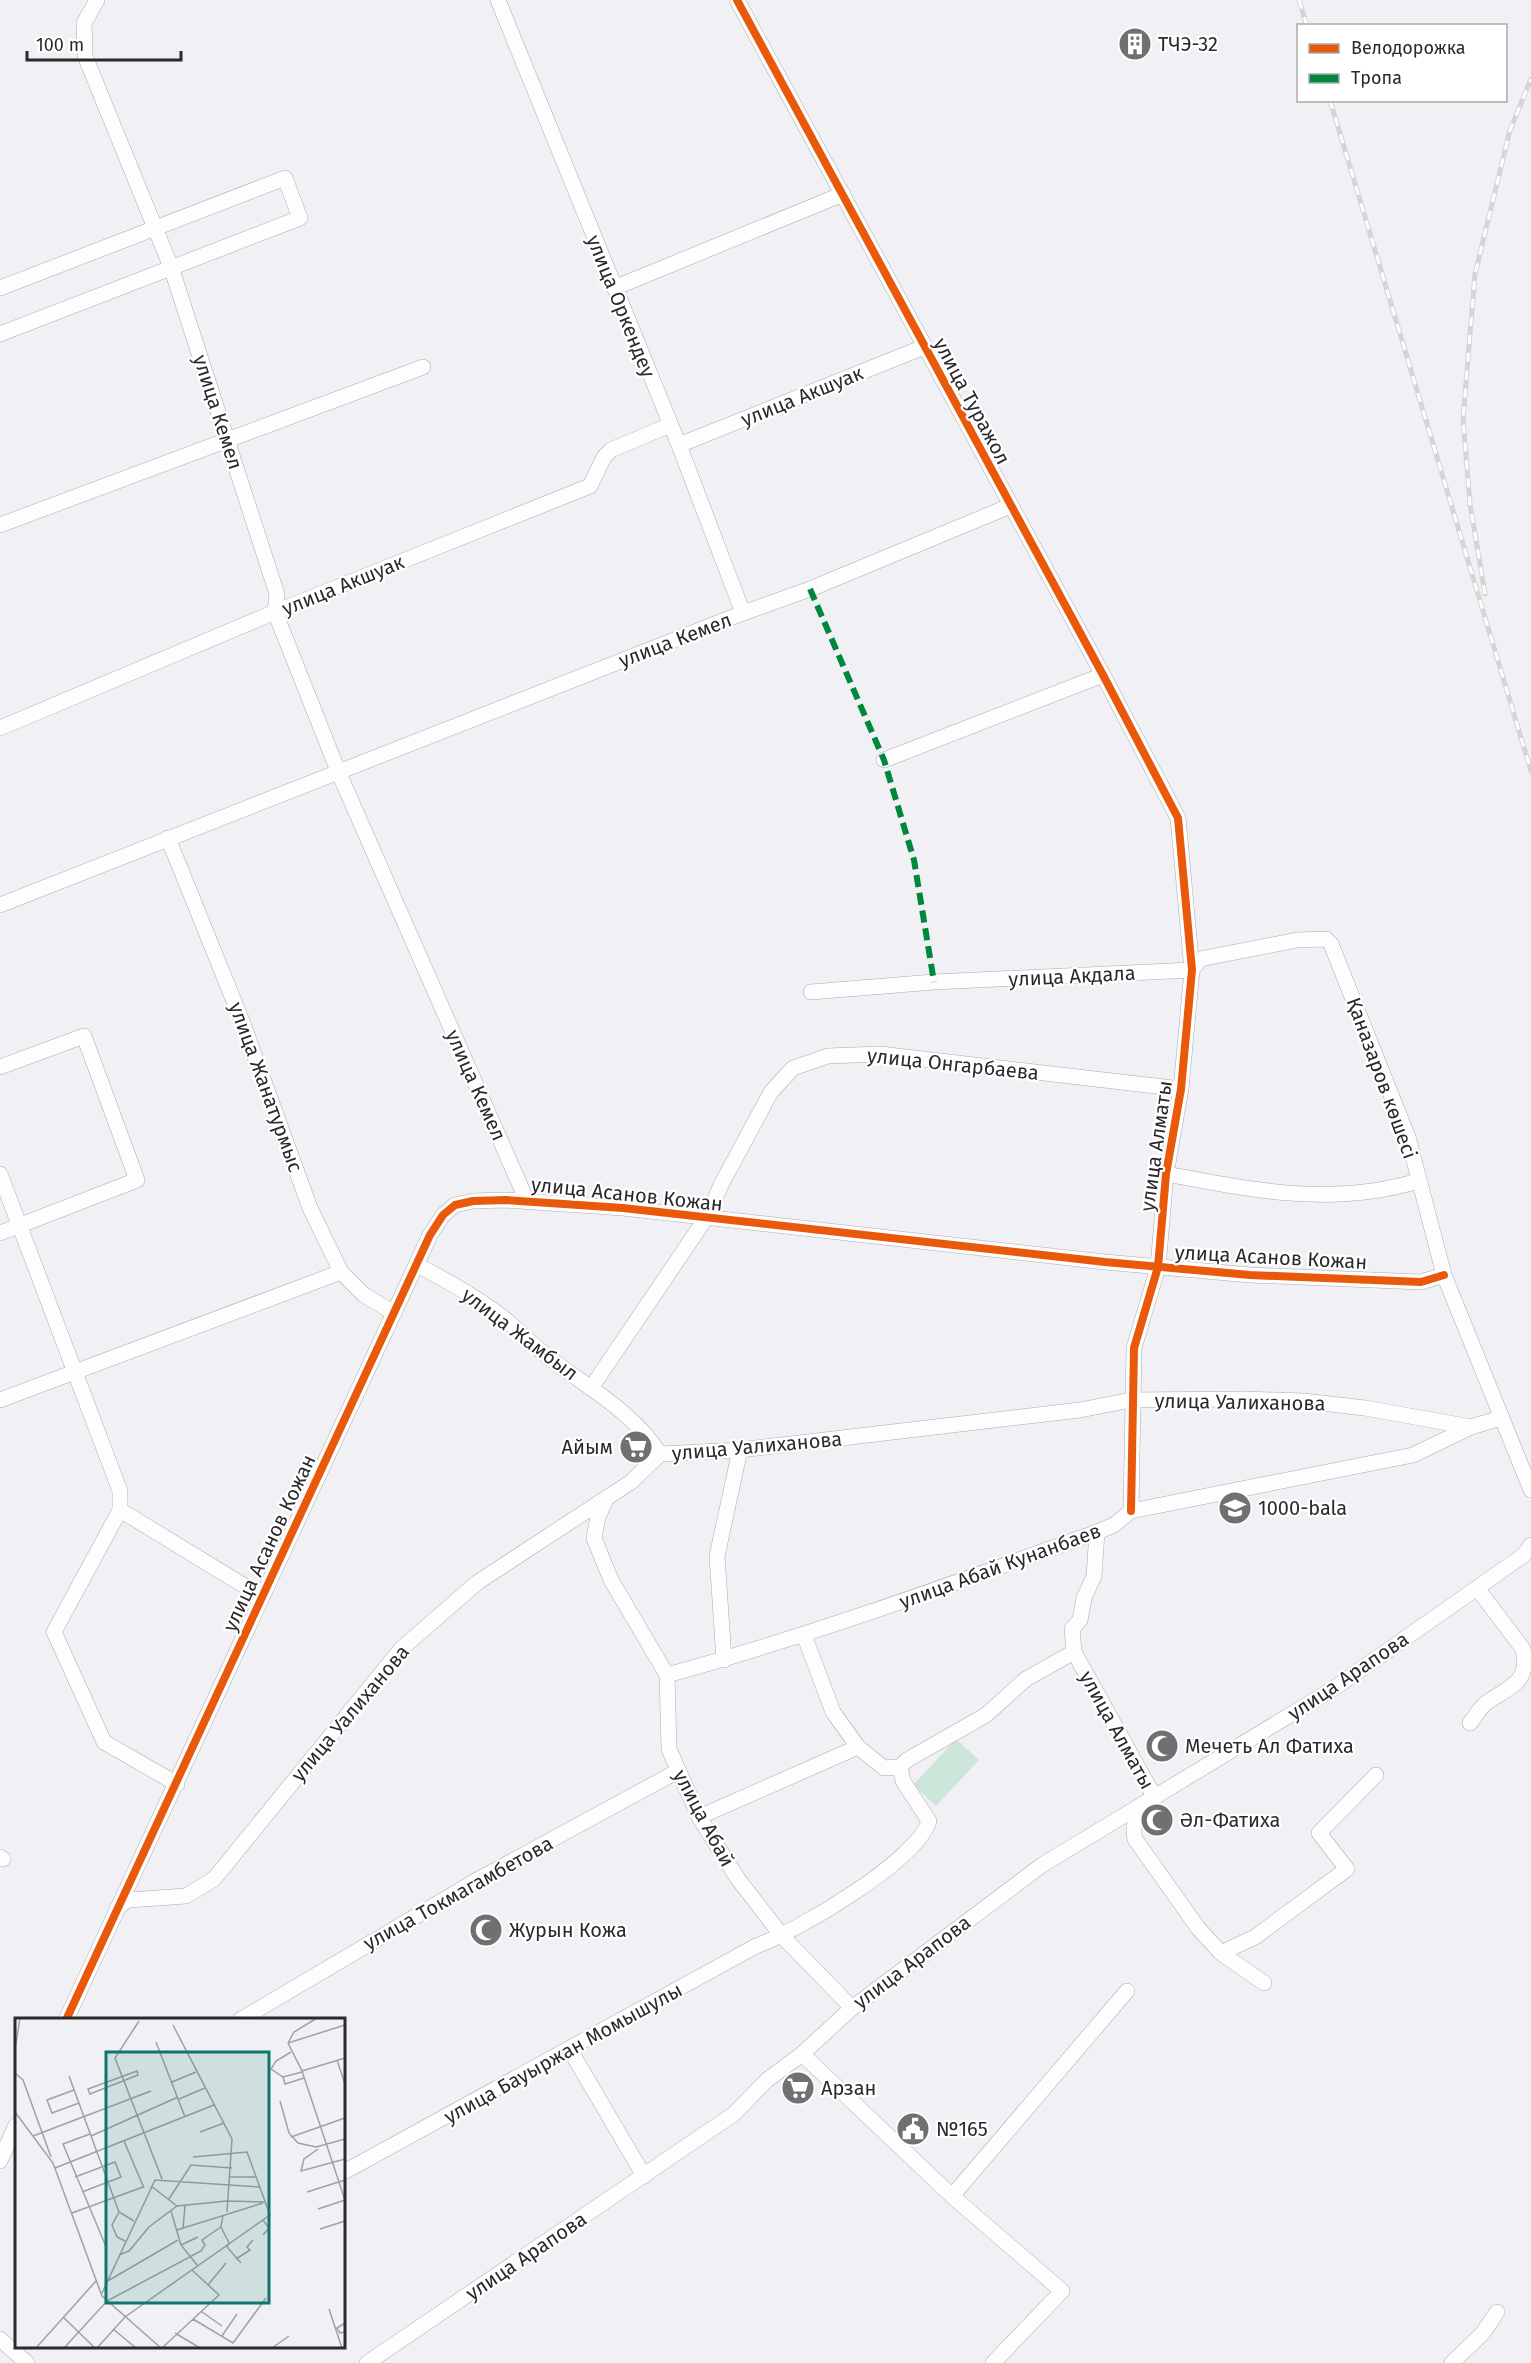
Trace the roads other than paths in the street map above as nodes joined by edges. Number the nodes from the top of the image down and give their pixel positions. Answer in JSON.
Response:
{"nodes":[{"id":1,"x":97,"y":0,"type":"edge"},
{"id":2,"x":498,"y":0,"type":"edge"},
{"id":3,"x":737,"y":0,"type":"edge"},
{"id":4,"x":843,"y":194,"type":"junction"},
{"id":5,"x":157,"y":228,"type":"junction"},
{"id":6,"x":171,"y":267,"type":"junction"},
{"id":7,"x":0,"y":288,"type":"edge"},
{"id":8,"x":614,"y":288,"type":"junction"},
{"id":9,"x":0,"y":334,"type":"edge"},
{"id":10,"x":924,"y":346,"type":"junction"},
{"id":11,"x":423,"y":366,"type":"dead end"},
{"id":12,"x":670,"y":425,"type":"junction"},
{"id":13,"x":226,"y":439,"type":"junction"},
{"id":14,"x":679,"y":445,"type":"junction"},
{"id":15,"x":1010,"y":506,"type":"junction"},
{"id":16,"x":0,"y":525,"type":"edge"},
{"id":17,"x":275,"y":612,"type":"junction"},
{"id":18,"x":743,"y":613,"type":"junction"},
{"id":19,"x":1103,"y":675,"type":"junction"},
{"id":20,"x":0,"y":728,"type":"edge"},
{"id":21,"x":884,"y":760,"type":"dead end"},
{"id":22,"x":338,"y":771,"type":"junction"},
{"id":23,"x":1178,"y":818,"type":"joint"},
{"id":24,"x":168,"y":838,"type":"junction"},
{"id":25,"x":0,"y":905,"type":"edge"},
{"id":26,"x":1326,"y":939,"type":"joint"},
{"id":27,"x":1192,"y":970,"type":"junction"},
{"id":28,"x":811,"y":992,"type":"dead end"},
{"id":29,"x":0,"y":1067,"type":"edge"},
{"id":30,"x":1180,"y":1089,"type":"junction"},
{"id":31,"x":0,"y":1174,"type":"edge"},
{"id":32,"x":1166,"y":1174,"type":"junction"},
{"id":33,"x":1418,"y":1182,"type":"junction"},
{"id":34,"x":527,"y":1201,"type":"junction"},
{"id":35,"x":706,"y":1218,"type":"junction"},
{"id":36,"x":20,"y":1226,"type":"junction"},
{"id":37,"x":0,"y":1233,"type":"edge"},
{"id":38,"x":417,"y":1265,"type":"junction"},
{"id":39,"x":1158,"y":1267,"type":"junction"},
{"id":40,"x":341,"y":1272,"type":"junction"},
{"id":41,"x":1444,"y":1275,"type":"junction"},
{"id":42,"x":394,"y":1313,"type":"junction"},
{"id":43,"x":75,"y":1371,"type":"junction"},
{"id":44,"x":591,"y":1388,"type":"junction"},
{"id":45,"x":0,"y":1400,"type":"edge"},
{"id":46,"x":1131,"y":1400,"type":"junction"},
{"id":47,"x":1501,"y":1418,"type":"junction"},
{"id":48,"x":1471,"y":1427,"type":"junction"},
{"id":49,"x":740,"y":1450,"type":"junction"},
{"id":50,"x":660,"y":1454,"type":"junction"},
{"id":51,"x":1531,"y":1490,"type":"edge"},
{"id":52,"x":607,"y":1498,"type":"junction"},
{"id":53,"x":120,"y":1510,"type":"junction"},
{"id":54,"x":1131,"y":1511,"type":"junction"},
{"id":55,"x":1097,"y":1532,"type":"junction"},
{"id":56,"x":1531,"y":1545,"type":"edge"},
{"id":57,"x":1477,"y":1588,"type":"junction"},
{"id":58,"x":261,"y":1596,"type":"junction"},
{"id":59,"x":804,"y":1635,"type":"junction"},
{"id":60,"x":1074,"y":1652,"type":"junction"},
{"id":61,"x":724,"y":1660,"type":"junction"},
{"id":62,"x":667,"y":1675,"type":"junction"},
{"id":63,"x":1470,"y":1722,"type":"dead end"},
{"id":64,"x":858,"y":1747,"type":"junction"},
{"id":65,"x":900,"y":1767,"type":"junction"},
{"id":66,"x":678,"y":1771,"type":"junction"},
{"id":67,"x":1377,"y":1774,"type":"dead end"},
{"id":68,"x":177,"y":1784,"type":"junction"},
{"id":69,"x":1155,"y":1798,"type":"junction"},
{"id":70,"x":699,"y":1817,"type":"junction"},
{"id":71,"x":117,"y":1908,"type":"junction"},
{"id":72,"x":783,"y":1936,"type":"junction"},
{"id":73,"x":1221,"y":1953,"type":"junction"},
{"id":74,"x":1264,"y":1983,"type":"dead end"},
{"id":75,"x":1126,"y":1992,"type":"dead end"},
{"id":76,"x":852,"y":2008,"type":"junction"},
{"id":77,"x":66,"y":2018,"type":"edge"},
{"id":78,"x":242,"y":2018,"type":"edge"},
{"id":79,"x":570,"y":2050,"type":"junction"},
{"id":80,"x":802,"y":2054,"type":"junction"},
{"id":81,"x":15,"y":2127,"type":"edge"},
{"id":82,"x":15,"y":2159,"type":"edge"},
{"id":83,"x":0,"y":2163,"type":"edge"},
{"id":84,"x":345,"y":2171,"type":"edge"},
{"id":85,"x":644,"y":2176,"type":"junction"},
{"id":86,"x":952,"y":2196,"type":"junction"},
{"id":87,"x":1497,"y":2312,"type":"dead end"},
{"id":88,"x":6,"y":2346,"type":"edge"},
{"id":89,"x":27,"y":2363,"type":"edge"},
{"id":90,"x":367,"y":2363,"type":"edge"},
{"id":91,"x":993,"y":2363,"type":"edge"},
{"id":92,"x":1452,"y":2363,"type":"edge"}],
"edges":[{"from":1,"to":5,"type":"street","name":"улица Кемел"},
{"from":2,"to":8,"type":"street","name":"улица Оркендеу"},
{"from":3,"to":4,"type":"street","name":"улица Туражол"},
{"from":4,"to":8,"type":"street"},
{"from":4,"to":10,"type":"street","name":"улица Туражол"},
{"from":5,"to":6,"type":"street","name":"улица Кемел"},
{"from":5,"to":6,"type":"street"},
{"from":5,"to":7,"type":"street"},
{"from":6,"to":9,"type":"street"},
{"from":6,"to":13,"type":"street","name":"улица Кемел"},
{"from":8,"to":12,"type":"street","name":"улица Оркендеу"},
{"from":10,"to":14,"type":"street","name":"улица Акшуак"},
{"from":10,"to":15,"type":"street","name":"улица Туражол"},
{"from":11,"to":13,"type":"street"},
{"from":12,"to":14,"type":"street","name":"улица Оркендеу"},
{"from":12,"to":17,"type":"street","name":"улица Акшуак"},
{"from":13,"to":16,"type":"street"},
{"from":13,"to":17,"type":"street","name":"улица Кемел"},
{"from":14,"to":18,"type":"street","name":"улица Оркендеу"},
{"from":15,"to":18,"type":"street","name":"улица Кемел"},
{"from":15,"to":19,"type":"street","name":"улица Туражол"},
{"from":17,"to":20,"type":"street","name":"улица Акшуак"},
{"from":17,"to":22,"type":"street","name":"улица Кемел"},
{"from":18,"to":22,"type":"street","name":"улица Кемел"},
{"from":19,"to":21,"type":"street"},
{"from":19,"to":23,"type":"street","name":"улица Туражол"},
{"from":22,"to":24,"type":"street","name":"улица Кемел"},
{"from":22,"to":34,"type":"street","name":"улица Кемел"},
{"from":23,"to":27,"type":"street","name":"улица Алматы"},
{"from":24,"to":25,"type":"street","name":"улица Кемел"},
{"from":24,"to":40,"type":"street","name":"улица Жанатурмыс"},
{"from":26,"to":27,"type":"street","name":"улица Акдала"},
{"from":26,"to":33,"type":"street","name":"Қаназаров көшесі"},
{"from":27,"to":28,"type":"street","name":"улица Акдала"},
{"from":27,"to":30,"type":"street","name":"улица Алматы"},
{"from":29,"to":36,"type":"street"},
{"from":30,"to":32,"type":"street","name":"улица Алматы"},
{"from":30,"to":35,"type":"street","name":"улица Онгарбаева"},
{"from":31,"to":36,"type":"street"},
{"from":32,"to":33,"type":"street"},
{"from":32,"to":39,"type":"street","name":"улица Алматы"},
{"from":33,"to":41,"type":"street","name":"Қаназаров көшесі"},
{"from":34,"to":35,"type":"street","name":"улица Асанов Кожан"},
{"from":34,"to":38,"type":"street","name":"улица Асанов Кожан"},
{"from":35,"to":39,"type":"street","name":"улица Асанов Кожан"},
{"from":35,"to":44,"type":"street","name":"улица Жамбыл"},
{"from":36,"to":37,"type":"street"},
{"from":36,"to":43,"type":"street"},
{"from":38,"to":42,"type":"street","name":"улица Асанов Кожан"},
{"from":38,"to":44,"type":"street","name":"улица Жамбыл"},
{"from":39,"to":41,"type":"street","name":"улица Асанов Кожан"},
{"from":39,"to":46,"type":"street","name":"улица Алматы"},
{"from":40,"to":42,"type":"street","name":"улица Жанатурмыс"},
{"from":40,"to":43,"type":"street"},
{"from":41,"to":47,"type":"street","name":"Қаназаров көшесі"},
{"from":42,"to":58,"type":"street","name":"улица Асанов Кожан"},
{"from":43,"to":45,"type":"street"},
{"from":43,"to":53,"type":"street"},
{"from":44,"to":50,"type":"street","name":"улица Жамбыл"},
{"from":46,"to":48,"type":"street","name":"улица Уалиханова"},
{"from":46,"to":49,"type":"street","name":"улица Уалиханова"},
{"from":46,"to":54,"type":"street","name":"улица Алматы"},
{"from":47,"to":48,"type":"street","name":"улица Уалиханова"},
{"from":47,"to":51,"type":"street","name":"Қаназаров көшесі"},
{"from":48,"to":54,"type":"street","name":"улица Абай Кунанбаев"},
{"from":49,"to":50,"type":"street","name":"улица Уалиханова"},
{"from":49,"to":61,"type":"street"},
{"from":50,"to":52,"type":"street","name":"улица Уалиханова"},
{"from":52,"to":62,"type":"street","name":"улица Абай"},
{"from":52,"to":71,"type":"street","name":"улица Уалиханова"},
{"from":53,"to":58,"type":"street"},
{"from":53,"to":68,"type":"street"},
{"from":54,"to":55,"type":"street","name":"улица Абай Кунанбаев"},
{"from":55,"to":59,"type":"street","name":"улица Абай Кунанбаев"},
{"from":55,"to":60,"type":"street","name":"улица Алматы"},
{"from":56,"to":57,"type":"street","name":"улица Арапова"},
{"from":57,"to":63,"type":"street"},
{"from":57,"to":69,"type":"street","name":"улица Арапова"},
{"from":58,"to":68,"type":"street","name":"улица Асанов Кожан"},
{"from":59,"to":61,"type":"street","name":"улица Абай Кунанбаев"},
{"from":59,"to":64,"type":"street"},
{"from":60,"to":65,"type":"street"},
{"from":60,"to":69,"type":"street","name":"улица Алматы"},
{"from":61,"to":62,"type":"street","name":"улица Абай Кунанбаев"},
{"from":62,"to":66,"type":"street","name":"улица Абай"},
{"from":64,"to":65,"type":"street"},
{"from":64,"to":70,"type":"street"},
{"from":65,"to":72,"type":"street","name":"улица Бауыржан Момышулы"},
{"from":66,"to":70,"type":"street","name":"улица Абай"},
{"from":66,"to":78,"type":"street","name":"улица Токмагамбетова"},
{"from":67,"to":73,"type":"street"},
{"from":68,"to":71,"type":"street","name":"улица Асанов Кожан"},
{"from":69,"to":73,"type":"street","name":"улица Алматы"},
{"from":69,"to":76,"type":"street","name":"улица Арапова"},
{"from":70,"to":72,"type":"street","name":"улица Абай"},
{"from":71,"to":77,"type":"street","name":"улица Асанов Кожан"},
{"from":72,"to":76,"type":"street","name":"улица Абай"},
{"from":72,"to":79,"type":"street","name":"улица Бауыржан Момышулы"},
{"from":73,"to":74,"type":"street","name":"улица Алматы"},
{"from":75,"to":86,"type":"street"},
{"from":76,"to":80,"type":"street","name":"улица Арапова"},
{"from":79,"to":84,"type":"street","name":"улица Бауыржан Момышулы"},
{"from":79,"to":85,"type":"street"},
{"from":80,"to":85,"type":"street","name":"улица Арапова"},
{"from":80,"to":86,"type":"street"},
{"from":81,"to":83,"type":"street"},
{"from":82,"to":83,"type":"street"},
{"from":85,"to":90,"type":"street","name":"улица Арапова"},
{"from":86,"to":91,"type":"street"},
{"from":87,"to":92,"type":"street"},
{"from":88,"to":89,"type":"street"}]}
